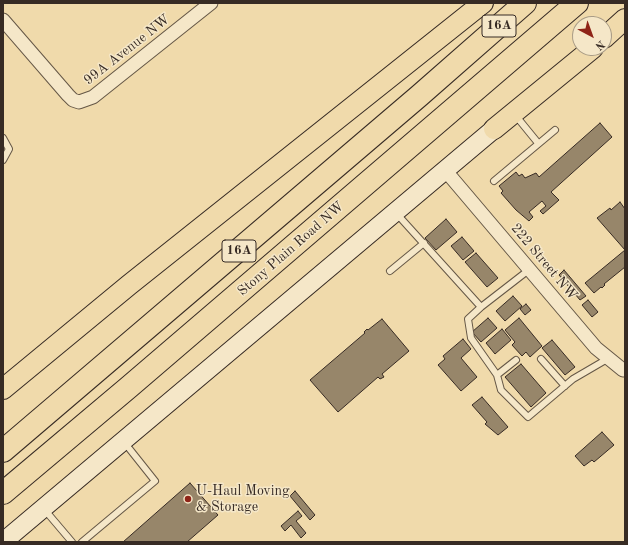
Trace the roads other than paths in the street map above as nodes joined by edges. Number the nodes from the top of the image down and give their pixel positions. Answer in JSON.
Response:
{"nodes":[{"id":1,"x":211,"y":3,"type":"edge"},
{"id":2,"x":483,"y":3,"type":"edge"},
{"id":3,"x":525,"y":3,"type":"edge"},
{"id":4,"x":577,"y":3,"type":"edge"},
{"id":5,"x":196,"y":8,"type":"edge"},
{"id":6,"x":625,"y":19,"type":"edge"},
{"id":7,"x":3,"y":20,"type":"edge"},
{"id":8,"x":612,"y":31,"type":"edge"},
{"id":9,"x":583,"y":56,"type":"edge"},
{"id":10,"x":513,"y":113,"type":"junction"},
{"id":11,"x":494,"y":129,"type":"joint"},
{"id":12,"x":555,"y":130,"type":"dead end"},
{"id":13,"x":3,"y":138,"type":"edge"},
{"id":14,"x":538,"y":143,"type":"junction"},
{"id":15,"x":3,"y":160,"type":"edge"},
{"id":16,"x":445,"y":170,"type":"junction"},
{"id":17,"x":494,"y":181,"type":"dead end"},
{"id":18,"x":395,"y":212,"type":"junction"},
{"id":19,"x":424,"y":243,"type":"junction"},
{"id":20,"x":530,"y":269,"type":"junction"},
{"id":21,"x":390,"y":271,"type":"dead end"},
{"id":22,"x":482,"y":307,"type":"junction"},
{"id":23,"x":609,"y":358,"type":"junction"},
{"id":24,"x":541,"y":359,"type":"dead end"},
{"id":25,"x":516,"y":360,"type":"dead end"},
{"id":26,"x":623,"y":370,"type":"dead end"},
{"id":27,"x":497,"y":375,"type":"junction"},
{"id":28,"x":565,"y":386,"type":"junction"},
{"id":29,"x":3,"y":389,"type":"edge"},
{"id":30,"x":123,"y":441,"type":"junction"},
{"id":31,"x":3,"y":451,"type":"edge"},
{"id":32,"x":3,"y":493,"type":"edge"},
{"id":33,"x":43,"y":508,"type":"junction"},
{"id":34,"x":3,"y":542,"type":"edge"},
{"id":35,"x":72,"y":542,"type":"edge"},
{"id":36,"x":82,"y":542,"type":"edge"}],
"edges":[{"from":1,"to":5,"type":"street","name":"99A Avenue NW"},
{"from":2,"to":29,"type":"main road"},
{"from":3,"to":31,"type":"highway","number":"16A"},
{"from":4,"to":32,"type":"highway","name":"Stony Plain Road NW","number":"16A"},
{"from":5,"to":7,"type":"street","name":"99A Avenue NW"},
{"from":6,"to":8,"type":"main road"},
{"from":9,"to":10,"type":"main road"},
{"from":10,"to":11,"type":"main road"},
{"from":10,"to":14,"type":"lane"},
{"from":11,"to":16,"type":"main road"},
{"from":12,"to":14,"type":"lane"},
{"from":13,"to":15,"type":"lane"},
{"from":14,"to":17,"type":"lane"},
{"from":16,"to":18,"type":"main road"},
{"from":16,"to":20,"type":"street","name":"222 Street NW"},
{"from":18,"to":19,"type":"lane"},
{"from":18,"to":30,"type":"main road"},
{"from":19,"to":21,"type":"lane"},
{"from":19,"to":22,"type":"lane"},
{"from":20,"to":22,"type":"lane"},
{"from":20,"to":23,"type":"street","name":"222 Street NW"},
{"from":22,"to":27,"type":"lane"},
{"from":23,"to":26,"type":"street","name":"222 Street NW"},
{"from":23,"to":28,"type":"lane"},
{"from":24,"to":28,"type":"lane"},
{"from":25,"to":27,"type":"lane"},
{"from":27,"to":28,"type":"lane"},
{"from":30,"to":33,"type":"main road"},
{"from":30,"to":36,"type":"lane"},
{"from":33,"to":34,"type":"main road"},
{"from":33,"to":35,"type":"lane"}]}
